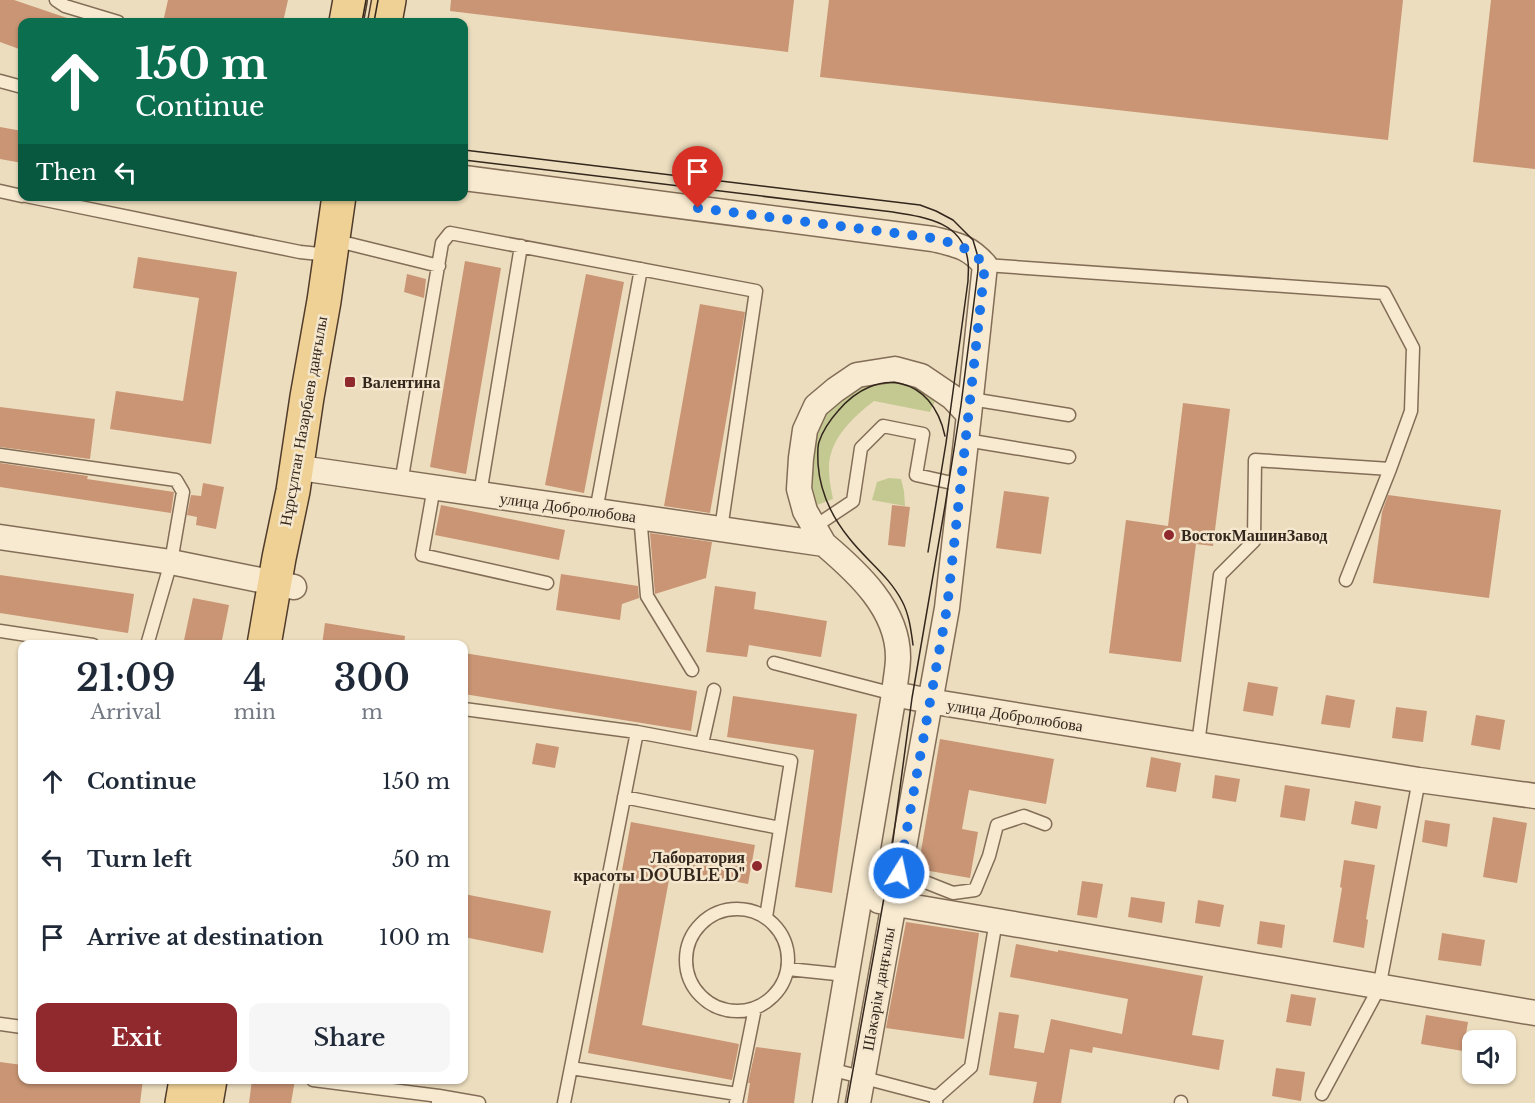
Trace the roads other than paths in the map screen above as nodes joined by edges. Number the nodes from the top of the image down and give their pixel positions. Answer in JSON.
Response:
{"nodes":[{"id":1,"x":56,"y":0,"type":"edge"},
{"id":2,"x":350,"y":0,"type":"edge"},
{"id":3,"x":389,"y":0,"type":"edge"},
{"id":4,"x":105,"y":18,"type":"edge"},
{"id":5,"x":347,"y":18,"type":"edge"},
{"id":6,"x":386,"y":18,"type":"edge"},
{"id":7,"x":0,"y":81,"type":"edge"},
{"id":8,"x":18,"y":86,"type":"edge"},
{"id":9,"x":468,"y":179,"type":"edge"},
{"id":10,"x":0,"y":191,"type":"edge"},
{"id":11,"x":18,"y":195,"type":"edge"},
{"id":12,"x":49,"y":201,"type":"edge"},
{"id":13,"x":339,"y":201,"type":"edge"},
{"id":14,"x":355,"y":201,"type":"edge"},
{"id":15,"x":521,"y":246,"type":"junction"},
{"id":16,"x":340,"y":249,"type":"junction"},
{"id":17,"x":985,"y":265,"type":"junction"},
{"id":18,"x":439,"y":266,"type":"junction"},
{"id":19,"x":641,"y":269,"type":"junction"},
{"id":20,"x":970,"y":407,"type":"junction"},
{"id":21,"x":1069,"y":415,"type":"dead end"},
{"id":22,"x":966,"y":441,"type":"junction"},
{"id":23,"x":0,"y":455,"type":"edge"},
{"id":24,"x":1069,"y":458,"type":"dead end"},
{"id":25,"x":1390,"y":469,"type":"junction"},
{"id":26,"x":314,"y":470,"type":"junction"},
{"id":27,"x":401,"y":483,"type":"junction"},
{"id":28,"x":961,"y":485,"type":"junction"},
{"id":29,"x":434,"y":487,"type":"junction"},
{"id":30,"x":480,"y":494,"type":"junction"},
{"id":31,"x":596,"y":511,"type":"junction"},
{"id":32,"x":641,"y":527,"type":"dead end"},
{"id":33,"x":721,"y":529,"type":"junction"},
{"id":34,"x":819,"y":535,"type":"junction"},
{"id":35,"x":0,"y":537,"type":"edge"},
{"id":36,"x":171,"y":562,"type":"junction"},
{"id":37,"x":1346,"y":580,"type":"dead end"},
{"id":38,"x":546,"y":583,"type":"dead end"},
{"id":39,"x":284,"y":585,"type":"junction"},
{"id":40,"x":0,"y":631,"type":"edge"},
{"id":41,"x":60,"y":640,"type":"edge"},
{"id":42,"x":148,"y":640,"type":"edge"},
{"id":43,"x":266,"y":640,"type":"edge"},
{"id":44,"x":285,"y":640,"type":"edge"},
{"id":45,"x":774,"y":663,"type":"dead end"},
{"id":46,"x":692,"y":670,"type":"dead end"},
{"id":47,"x":714,"y":690,"type":"dead end"},
{"id":48,"x":894,"y":694,"type":"junction"},
{"id":49,"x":930,"y":701,"type":"junction"},
{"id":50,"x":468,"y":710,"type":"edge"},
{"id":51,"x":637,"y":732,"type":"junction"},
{"id":52,"x":702,"y":744,"type":"junction"},
{"id":53,"x":1198,"y":744,"type":"junction"},
{"id":54,"x":1419,"y":780,"type":"junction"},
{"id":55,"x":1535,"y":796,"type":"edge"},
{"id":56,"x":624,"y":797,"type":"junction"},
{"id":57,"x":1044,"y":824,"type":"dead end"},
{"id":58,"x":780,"y":828,"type":"junction"},
{"id":59,"x":865,"y":865,"type":"junction"},
{"id":60,"x":899,"y":873,"type":"junction"},
{"id":61,"x":860,"y":897,"type":"junction"},
{"id":62,"x":894,"y":903,"type":"junction"},
{"id":63,"x":765,"y":917,"type":"junction"},
{"id":64,"x":996,"y":921,"type":"junction"},
{"id":65,"x":788,"y":969,"type":"junction"},
{"id":66,"x":846,"y":975,"type":"junction"},
{"id":67,"x":1379,"y":988,"type":"junction"},
{"id":68,"x":755,"y":1008,"type":"junction"},
{"id":69,"x":1535,"y":1013,"type":"edge"},
{"id":70,"x":0,"y":1024,"type":"edge"},
{"id":71,"x":18,"y":1026,"type":"edge"},
{"id":72,"x":571,"y":1068,"type":"junction"},
{"id":73,"x":830,"y":1069,"type":"junction"},
{"id":74,"x":862,"y":1077,"type":"junction"},
{"id":75,"x":185,"y":1084,"type":"edge"},
{"id":76,"x":209,"y":1084,"type":"edge"},
{"id":77,"x":338,"y":1084,"type":"edge"},
{"id":78,"x":1322,"y":1094,"type":"dead end"},
{"id":79,"x":736,"y":1098,"type":"edge"},
{"id":80,"x":438,"y":1100,"type":"edge"},
{"id":81,"x":936,"y":1100,"type":"edge"},
{"id":82,"x":182,"y":1103,"type":"edge"},
{"id":83,"x":206,"y":1103,"type":"edge"},
{"id":84,"x":479,"y":1103,"type":"edge"},
{"id":85,"x":564,"y":1103,"type":"edge"},
{"id":86,"x":825,"y":1103,"type":"edge"},
{"id":87,"x":858,"y":1103,"type":"edge"}],
"edges":[{"from":1,"to":4,"type":"lane"},
{"from":2,"to":5,"type":"main road"},
{"from":3,"to":6,"type":"main road"},
{"from":7,"to":8,"type":"lane"},
{"from":9,"to":17,"type":"street"},
{"from":10,"to":11,"type":"lane"},
{"from":12,"to":16,"type":"lane"},
{"from":13,"to":16,"type":"main road","name":"Нұрсұлтан Назарбаев даңғылы"},
{"from":14,"to":16,"type":"main road","name":"Нұрсұлтан Назарбаев даңғылы"},
{"from":15,"to":18,"type":"lane"},
{"from":15,"to":19,"type":"lane"},
{"from":15,"to":30,"type":"lane"},
{"from":16,"to":18,"type":"lane"},
{"from":16,"to":26,"type":"main road","name":"Нұрсұлтан Назарбаев даңғылы"},
{"from":16,"to":39,"type":"main road","name":"Нұрсұлтан Назарбаев даңғылы"},
{"from":17,"to":20,"type":"street","name":"Шәкәрім даңғылы"},
{"from":17,"to":25,"type":"lane"},
{"from":18,"to":27,"type":"lane"},
{"from":19,"to":31,"type":"lane"},
{"from":19,"to":33,"type":"lane"},
{"from":20,"to":21,"type":"lane"},
{"from":20,"to":22,"type":"street","name":"Шәкәрім даңғылы"},
{"from":20,"to":34,"type":"street"},
{"from":22,"to":24,"type":"lane"},
{"from":22,"to":28,"type":"street","name":"Шәкәрім даңғылы"},
{"from":23,"to":36,"type":"lane"},
{"from":25,"to":37,"type":"lane"},
{"from":25,"to":53,"type":"lane"},
{"from":26,"to":27,"type":"street","name":"улица Добролюбова"},
{"from":26,"to":39,"type":"main road","name":"Нұрсұлтан Назарбаев даңғылы"},
{"from":27,"to":29,"type":"street","name":"улица Добролюбова"},
{"from":28,"to":34,"type":"lane"},
{"from":28,"to":49,"type":"street","name":"Шәкәрім даңғылы"},
{"from":29,"to":30,"type":"street","name":"улица Добролюбова"},
{"from":29,"to":38,"type":"lane"},
{"from":30,"to":31,"type":"street","name":"улица Добролюбова"},
{"from":31,"to":33,"type":"street","name":"улица Добролюбова"},
{"from":32,"to":46,"type":"lane"},
{"from":33,"to":34,"type":"street","name":"улица Добролюбова"},
{"from":34,"to":48,"type":"street"},
{"from":35,"to":36,"type":"street"},
{"from":36,"to":39,"type":"street"},
{"from":36,"to":42,"type":"lane"},
{"from":39,"to":43,"type":"main road","name":"Нұрсұлтан Назарбаев даңғылы"},
{"from":39,"to":44,"type":"main road","name":"Нұрсұлтан Назарбаев даңғылы"},
{"from":40,"to":41,"type":"lane"},
{"from":45,"to":48,"type":"lane"},
{"from":47,"to":52,"type":"lane"},
{"from":48,"to":49,"type":"street","name":"улица Добролюбова"},
{"from":48,"to":59,"type":"street","name":"Шәкәрім даңғылы"},
{"from":49,"to":53,"type":"street","name":"улица Добролюбова"},
{"from":49,"to":60,"type":"street","name":"Шәкәрім даңғылы"},
{"from":50,"to":51,"type":"lane"},
{"from":51,"to":52,"type":"lane"},
{"from":51,"to":56,"type":"lane"},
{"from":52,"to":58,"type":"lane"},
{"from":53,"to":54,"type":"street","name":"улица Добролюбова"},
{"from":54,"to":55,"type":"street","name":"улица Добролюбова"},
{"from":54,"to":67,"type":"lane"},
{"from":56,"to":58,"type":"lane"},
{"from":56,"to":72,"type":"lane"},
{"from":57,"to":60,"type":"lane"},
{"from":58,"to":63,"type":"lane"},
{"from":59,"to":60,"type":"lane"},
{"from":59,"to":61,"type":"street","name":"Шәкәрім даңғылы"},
{"from":60,"to":62,"type":"street","name":"Шәкәрім даңғылы"},
{"from":61,"to":62,"type":"street"},
{"from":61,"to":66,"type":"street","name":"Шәкәрім даңғылы"},
{"from":62,"to":64,"type":"street"},
{"from":62,"to":74,"type":"street","name":"Шәкәрім даңғылы"},
{"from":63,"to":65,"type":"lane"},
{"from":63,"to":68,"type":"lane"},
{"from":64,"to":67,"type":"street"},
{"from":64,"to":81,"type":"lane"},
{"from":65,"to":66,"type":"lane"},
{"from":65,"to":68,"type":"lane"},
{"from":66,"to":73,"type":"street","name":"Шәкәрім даңғылы"},
{"from":67,"to":69,"type":"street"},
{"from":67,"to":78,"type":"lane"},
{"from":68,"to":79,"type":"lane"},
{"from":70,"to":71,"type":"lane"},
{"from":72,"to":79,"type":"lane"},
{"from":72,"to":85,"type":"lane"},
{"from":73,"to":74,"type":"lane"},
{"from":73,"to":86,"type":"street","name":"Шәкәрім даңғылы"},
{"from":74,"to":81,"type":"lane"},
{"from":74,"to":87,"type":"street","name":"Шәкәрім даңғылы"},
{"from":75,"to":82,"type":"main road"},
{"from":76,"to":83,"type":"main road"},
{"from":77,"to":80,"type":"lane"},
{"from":80,"to":84,"type":"lane"}]}
